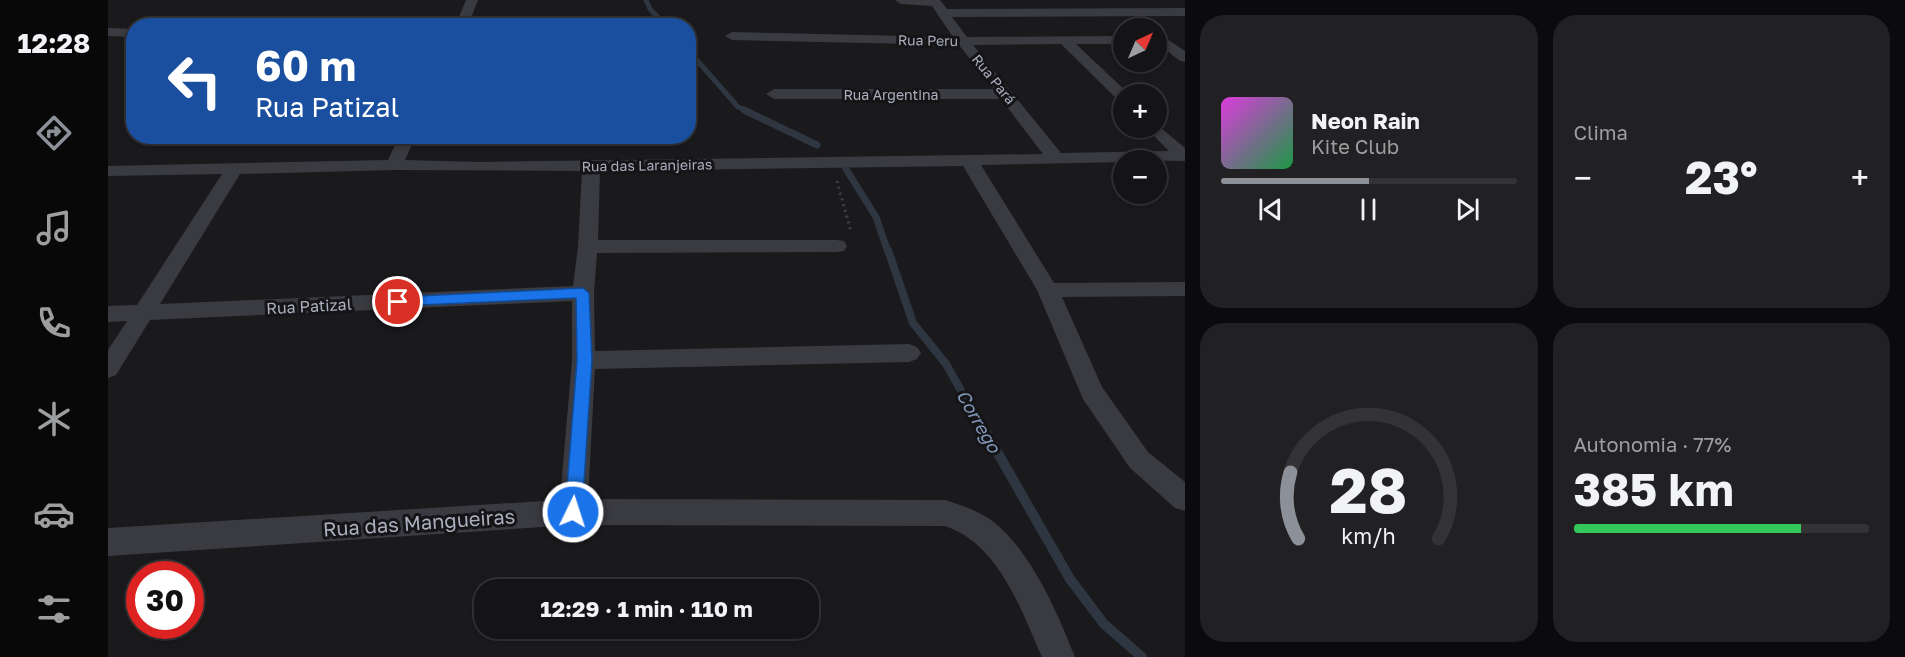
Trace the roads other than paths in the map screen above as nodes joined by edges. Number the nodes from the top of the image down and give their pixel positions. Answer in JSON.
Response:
{"nodes":[{"id":1,"x":472,"y":0,"type":"edge"},
{"id":2,"x":901,"y":0,"type":"edge"},
{"id":3,"x":937,"y":5,"type":"edge"},
{"id":4,"x":1185,"y":12,"type":"edge"},
{"id":5,"x":464,"y":18,"type":"edge"},
{"id":6,"x":108,"y":32,"type":"edge"},
{"id":7,"x":126,"y":33,"type":"edge"},
{"id":8,"x":732,"y":36,"type":"dead end"},
{"id":9,"x":1167,"y":39,"type":"edge"},
{"id":10,"x":1185,"y":39,"type":"edge"},
{"id":11,"x":1113,"y":40,"type":"edge"},
{"id":12,"x":963,"y":41,"type":"junction"},
{"id":13,"x":1065,"y":41,"type":"junction"},
{"id":14,"x":1167,"y":45,"type":"edge"},
{"id":15,"x":1185,"y":58,"type":"edge"},
{"id":16,"x":1113,"y":87,"type":"edge"},
{"id":17,"x":774,"y":94,"type":"dead end"},
{"id":18,"x":1007,"y":94,"type":"junction"},
{"id":19,"x":1165,"y":138,"type":"edge"},
{"id":20,"x":404,"y":144,"type":"edge"},
{"id":21,"x":1184,"y":156,"type":"edge"},
{"id":22,"x":1055,"y":158,"type":"junction"},
{"id":23,"x":968,"y":159,"type":"junction"},
{"id":24,"x":394,"y":165,"type":"junction"},
{"id":25,"x":591,"y":166,"type":"junction"},
{"id":26,"x":234,"y":169,"type":"junction"},
{"id":27,"x":108,"y":171,"type":"edge"},
{"id":28,"x":837,"y":246,"type":"road end"},
{"id":29,"x":588,"y":247,"type":"junction"},
{"id":30,"x":1185,"y":289,"type":"edge"},
{"id":31,"x":1048,"y":290,"type":"junction"},
{"id":32,"x":583,"y":293,"type":"junction"},
{"id":33,"x":108,"y":314,"type":"edge"},
{"id":34,"x":143,"y":314,"type":"junction"},
{"id":35,"x":909,"y":353,"type":"dead end"},
{"id":36,"x":584,"y":360,"type":"junction"},
{"id":37,"x":108,"y":369,"type":"edge"},
{"id":38,"x":1185,"y":499,"type":"edge"},
{"id":39,"x":573,"y":512,"type":"junction"},
{"id":40,"x":108,"y":542,"type":"edge"},
{"id":41,"x":1059,"y":657,"type":"edge"}],
"edges":[{"from":1,"to":5,"type":"street"},
{"from":2,"to":3,"type":"street"},
{"from":3,"to":4,"type":"street"},
{"from":3,"to":12,"type":"street","name":"Rua Pará"},
{"from":6,"to":7,"type":"street"},
{"from":8,"to":12,"type":"street","name":"Rua Peru"},
{"from":9,"to":10,"type":"street"},
{"from":11,"to":13,"type":"street","name":"Rua Peru"},
{"from":12,"to":13,"type":"street","name":"Rua Peru"},
{"from":12,"to":18,"type":"street","name":"Rua Pará"},
{"from":13,"to":16,"type":"street"},
{"from":14,"to":15,"type":"street"},
{"from":17,"to":18,"type":"street","name":"Rua Argentina"},
{"from":18,"to":22,"type":"street","name":"Rua Pará"},
{"from":19,"to":21,"type":"street"},
{"from":20,"to":24,"type":"street"},
{"from":21,"to":22,"type":"street","name":"Rua das Laranjeiras"},
{"from":22,"to":23,"type":"street","name":"Rua das Laranjeiras"},
{"from":23,"to":25,"type":"street","name":"Rua das Laranjeiras"},
{"from":23,"to":31,"type":"street"},
{"from":24,"to":25,"type":"street","name":"Rua das Laranjeiras"},
{"from":24,"to":26,"type":"street","name":"Rua das Laranjeiras"},
{"from":25,"to":29,"type":"street"},
{"from":26,"to":27,"type":"street","name":"Rua das Laranjeiras"},
{"from":26,"to":34,"type":"street"},
{"from":28,"to":29,"type":"street"},
{"from":29,"to":32,"type":"street"},
{"from":30,"to":31,"type":"street"},
{"from":31,"to":38,"type":"street"},
{"from":32,"to":34,"type":"street","name":"Rua Patizal"},
{"from":32,"to":36,"type":"street"},
{"from":33,"to":34,"type":"street","name":"Rua Patizal"},
{"from":34,"to":37,"type":"street"},
{"from":35,"to":36,"type":"street"},
{"from":36,"to":39,"type":"street"},
{"from":39,"to":40,"type":"street","name":"Rua das Mangueiras"},
{"from":39,"to":41,"type":"street","name":"Rua das Mangueiras"}]}
